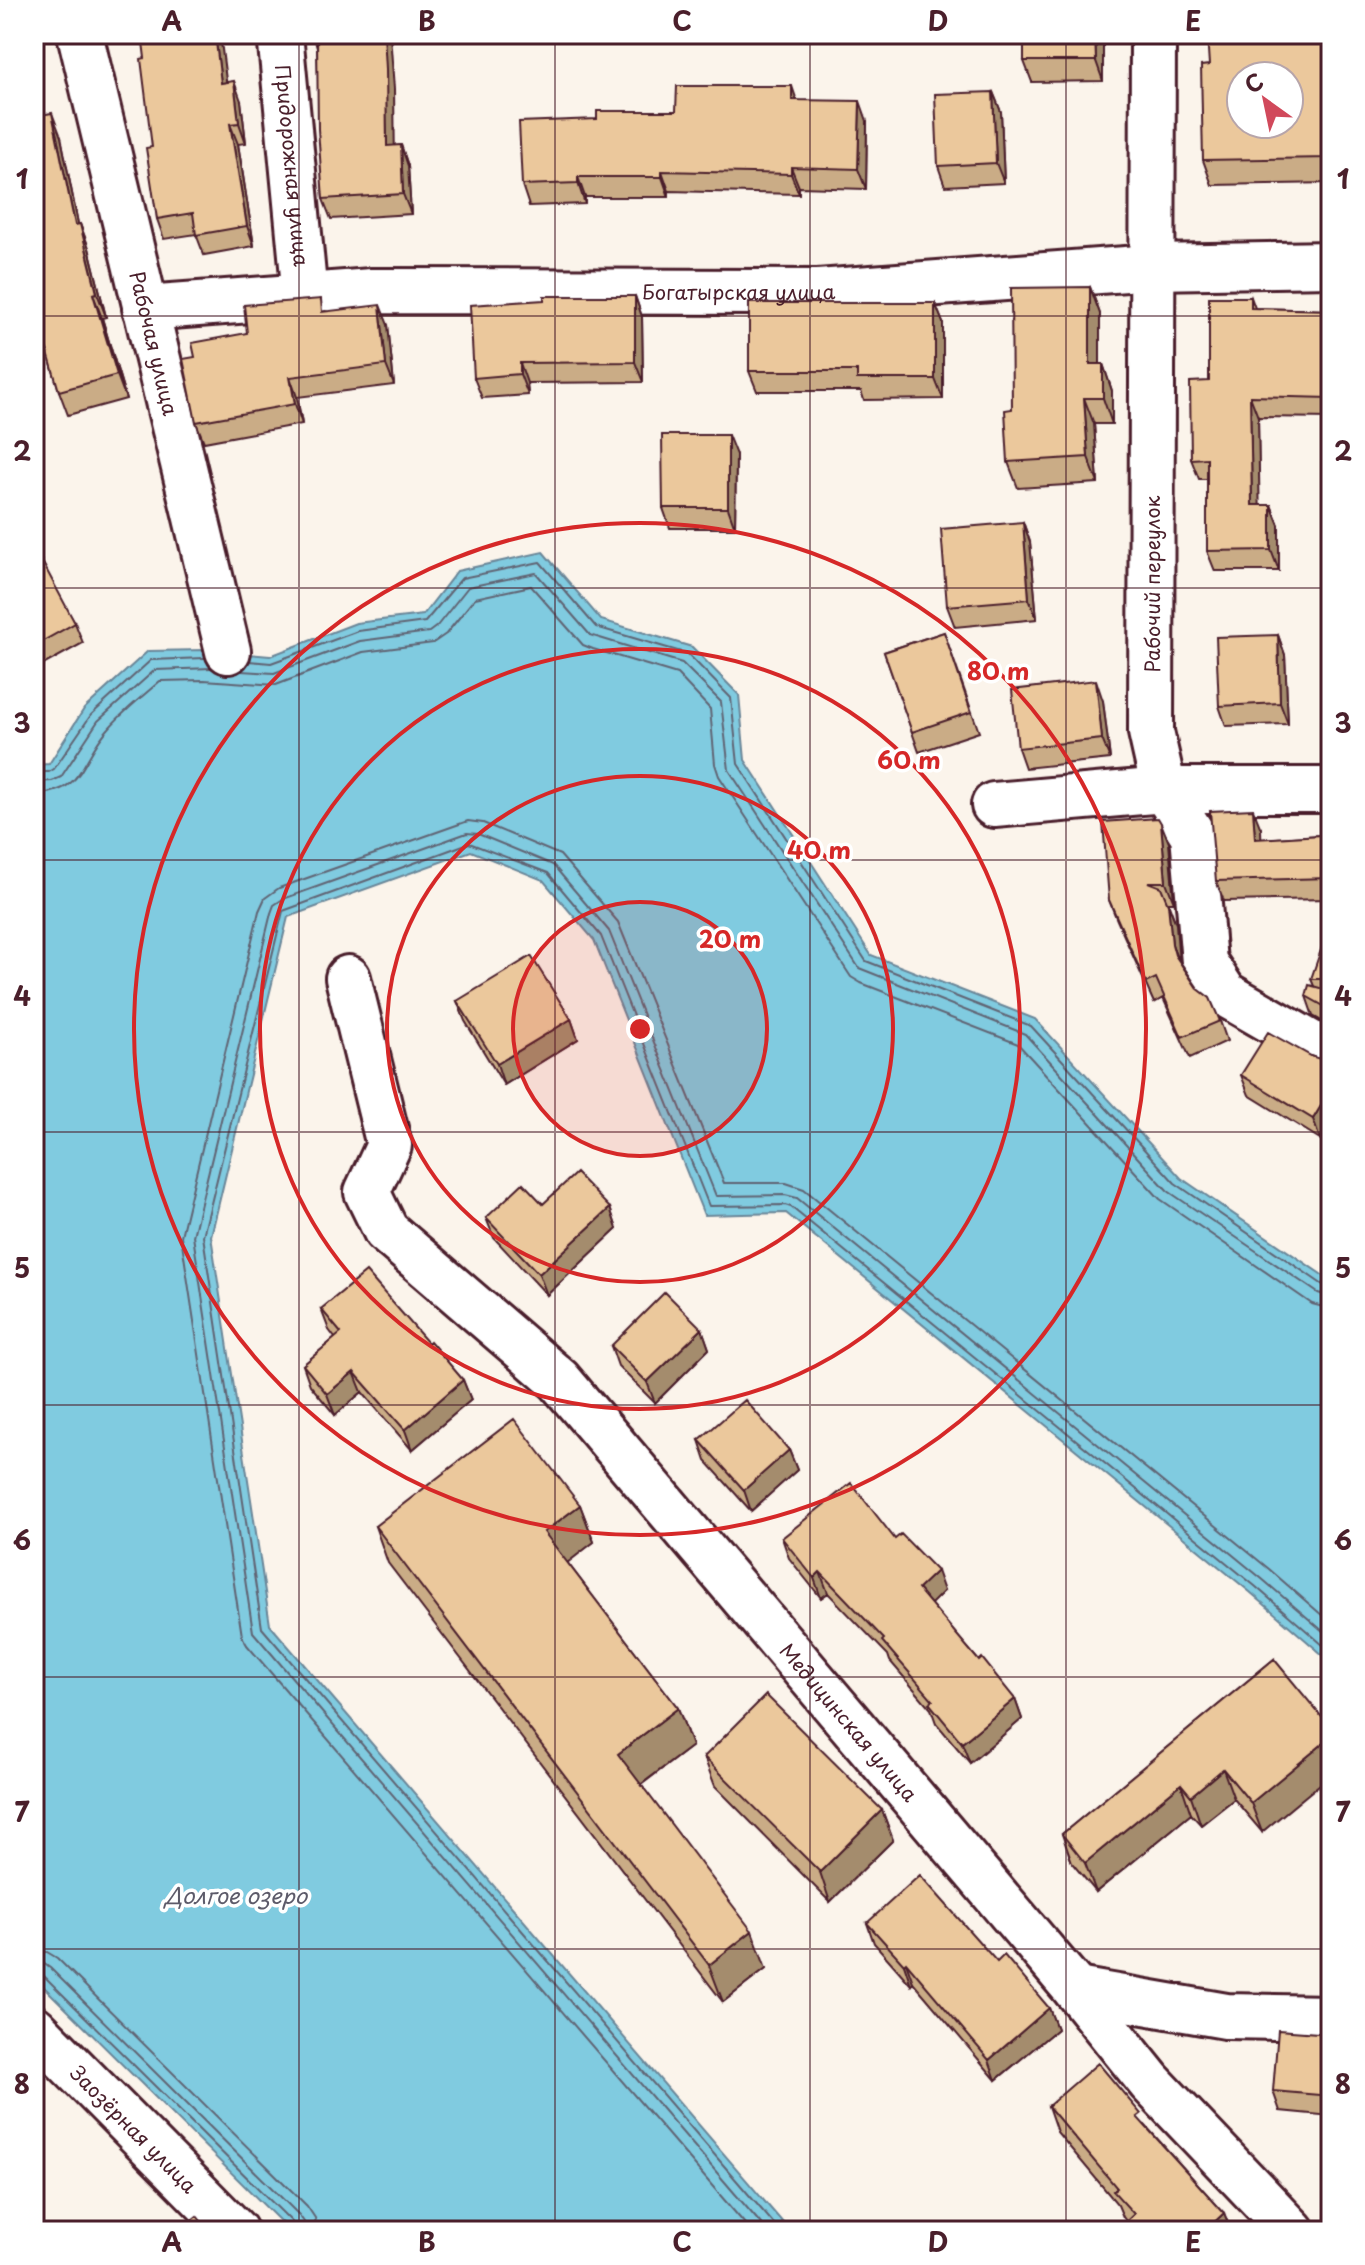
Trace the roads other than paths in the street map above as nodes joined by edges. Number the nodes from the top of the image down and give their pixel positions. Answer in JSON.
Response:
{"nodes":[{"id":1,"x":80,"y":34,"type":"edge"},
{"id":2,"x":280,"y":34,"type":"edge"},
{"id":3,"x":1153,"y":34,"type":"edge"},
{"id":4,"x":1331,"y":264,"type":"edge"},
{"id":5,"x":1153,"y":267,"type":"junction"},
{"id":6,"x":305,"y":297,"type":"junction"},
{"id":7,"x":145,"y":308,"type":"junction"},
{"id":8,"x":228,"y":651,"type":"dead end"},
{"id":9,"x":1164,"y":790,"type":"junction"},
{"id":10,"x":1331,"y":790,"type":"edge"},
{"id":11,"x":994,"y":805,"type":"dead end"},
{"id":12,"x":348,"y":978,"type":"dead end"},
{"id":13,"x":1331,"y":1055,"type":"edge"},
{"id":14,"x":1076,"y":1990,"type":"junction"},
{"id":15,"x":1331,"y":2018,"type":"edge"},
{"id":16,"x":34,"y":2028,"type":"edge"},
{"id":17,"x":235,"y":2231,"type":"edge"},
{"id":18,"x":1292,"y":2231,"type":"edge"}],
"edges":[{"from":1,"to":7,"type":"street","name":"Рабочая улица"},
{"from":2,"to":6,"type":"street","name":"Придорожная улица"},
{"from":3,"to":5,"type":"street","name":"Рабочий переулок"},
{"from":4,"to":5,"type":"street","name":"Богатырская улица"},
{"from":5,"to":6,"type":"street","name":"Богатырская улица"},
{"from":5,"to":9,"type":"street","name":"Рабочий переулок"},
{"from":6,"to":7,"type":"street","name":"Богатырская улица"},
{"from":7,"to":8,"type":"street","name":"Рабочая улица"},
{"from":9,"to":10,"type":"street"},
{"from":9,"to":11,"type":"street"},
{"from":9,"to":13,"type":"street","name":"Рабочий переулок"},
{"from":12,"to":14,"type":"street","name":"Медицинская улица"},
{"from":14,"to":15,"type":"street"},
{"from":14,"to":18,"type":"street","name":"Медицинская улица"},
{"from":16,"to":17,"type":"street","name":"Заозёрная улица"}]}
